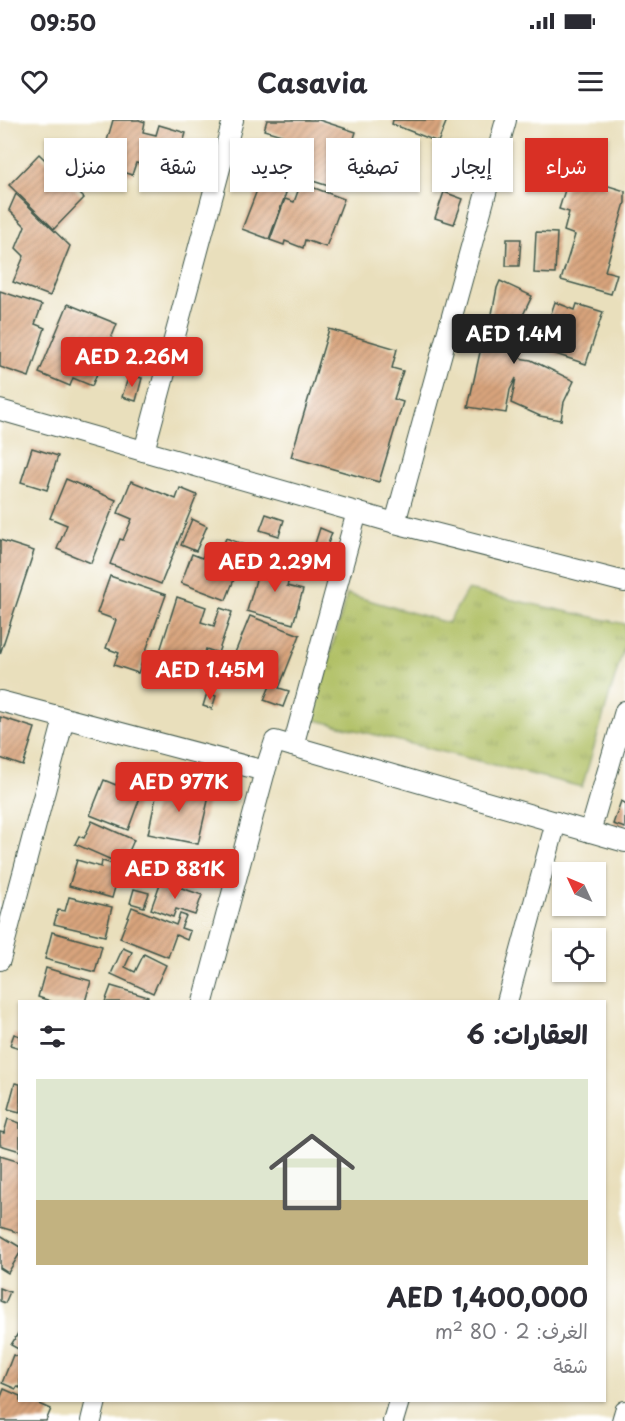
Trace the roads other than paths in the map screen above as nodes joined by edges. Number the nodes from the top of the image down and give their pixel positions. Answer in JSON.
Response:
{"nodes":[{"id":1,"x":233,"y":120,"type":"edge"},
{"id":2,"x":506,"y":120,"type":"edge"},
{"id":3,"x":0,"y":410,"type":"edge"},
{"id":4,"x":144,"y":451,"type":"junction"},
{"id":5,"x":357,"y":512,"type":"junction"},
{"id":6,"x":394,"y":523,"type":"junction"},
{"id":7,"x":625,"y":582,"type":"edge"},
{"id":8,"x":0,"y":701,"type":"edge"},
{"id":9,"x":625,"y":711,"type":"edge"},
{"id":10,"x":64,"y":719,"type":"junction"},
{"id":11,"x":292,"y":746,"type":"junction"},
{"id":12,"x":265,"y":771,"type":"junction"},
{"id":13,"x":556,"y":822,"type":"junction"},
{"id":14,"x":590,"y":832,"type":"junction"},
{"id":15,"x":625,"y":842,"type":"edge"},
{"id":16,"x":0,"y":960,"type":"edge"},
{"id":17,"x":204,"y":1000,"type":"edge"},
{"id":18,"x":508,"y":1000,"type":"edge"},
{"id":19,"x":96,"y":1402,"type":"edge"},
{"id":20,"x":399,"y":1402,"type":"edge"},
{"id":21,"x":625,"y":1411,"type":"edge"},
{"id":22,"x":91,"y":1421,"type":"edge"},
{"id":23,"x":393,"y":1421,"type":"edge"},
{"id":24,"x":622,"y":1421,"type":"edge"}],
"edges":[{"from":1,"to":4,"type":"street"},
{"from":2,"to":6,"type":"street"},
{"from":3,"to":4,"type":"street"},
{"from":4,"to":5,"type":"street"},
{"from":5,"to":6,"type":"street"},
{"from":5,"to":11,"type":"street"},
{"from":6,"to":7,"type":"street"},
{"from":8,"to":10,"type":"street"},
{"from":9,"to":14,"type":"street"},
{"from":10,"to":12,"type":"street"},
{"from":10,"to":16,"type":"street"},
{"from":11,"to":12,"type":"street"},
{"from":11,"to":13,"type":"street"},
{"from":12,"to":17,"type":"street"},
{"from":13,"to":14,"type":"street"},
{"from":13,"to":18,"type":"street"},
{"from":14,"to":15,"type":"street"},
{"from":19,"to":22,"type":"street"},
{"from":20,"to":23,"type":"street"},
{"from":21,"to":24,"type":"street"}]}
